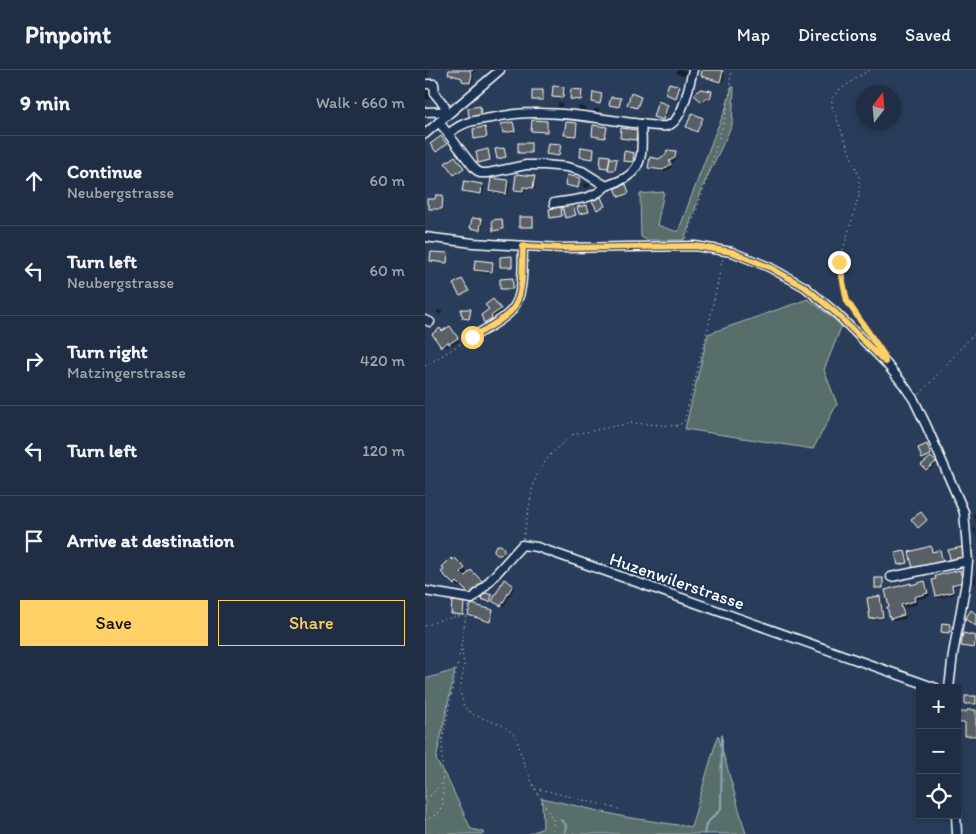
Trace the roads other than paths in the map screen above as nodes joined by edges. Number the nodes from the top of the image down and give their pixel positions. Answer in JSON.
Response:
{"nodes":[{"id":1,"x":500,"y":70,"type":"edge"},
{"id":2,"x":693,"y":70,"type":"edge"},
{"id":3,"x":425,"y":84,"type":"edge"},
{"id":4,"x":425,"y":112,"type":"edge"},
{"id":5,"x":445,"y":114,"type":"junction"},
{"id":6,"x":439,"y":122,"type":"junction"},
{"id":7,"x":641,"y":124,"type":"junction"},
{"id":8,"x":425,"y":134,"type":"edge"},
{"id":9,"x":448,"y":134,"type":"junction"},
{"id":10,"x":606,"y":186,"type":"junction"},
{"id":11,"x":554,"y":203,"type":"dead end"},
{"id":12,"x":425,"y":237,"type":"edge"},
{"id":13,"x":523,"y":246,"type":"junction"},
{"id":14,"x":472,"y":337,"type":"road end"},
{"id":15,"x":971,"y":558,"type":"edge"},
{"id":16,"x":891,"y":577,"type":"dead end"},
{"id":17,"x":425,"y":592,"type":"edge"},
{"id":18,"x":925,"y":684,"type":"edge"},
{"id":19,"x":949,"y":684,"type":"edge"},
{"id":20,"x":956,"y":819,"type":"edge"},
{"id":21,"x":957,"y":834,"type":"edge"}],
"edges":[{"from":1,"to":5,"type":"street"},
{"from":2,"to":7,"type":"street"},
{"from":3,"to":5,"type":"street"},
{"from":4,"to":5,"type":"street"},
{"from":5,"to":6,"type":"street"},
{"from":6,"to":8,"type":"street"},
{"from":6,"to":9,"type":"street"},
{"from":7,"to":9,"type":"street"},
{"from":7,"to":10,"type":"street"},
{"from":9,"to":10,"type":"street"},
{"from":10,"to":11,"type":"street"},
{"from":12,"to":13,"type":"street"},
{"from":13,"to":14,"type":"street"},
{"from":13,"to":15,"type":"street"},
{"from":15,"to":16,"type":"street"},
{"from":15,"to":19,"type":"street"},
{"from":17,"to":18,"type":"street","name":"Huzenwilerstrasse"},
{"from":20,"to":21,"type":"street"}]}
